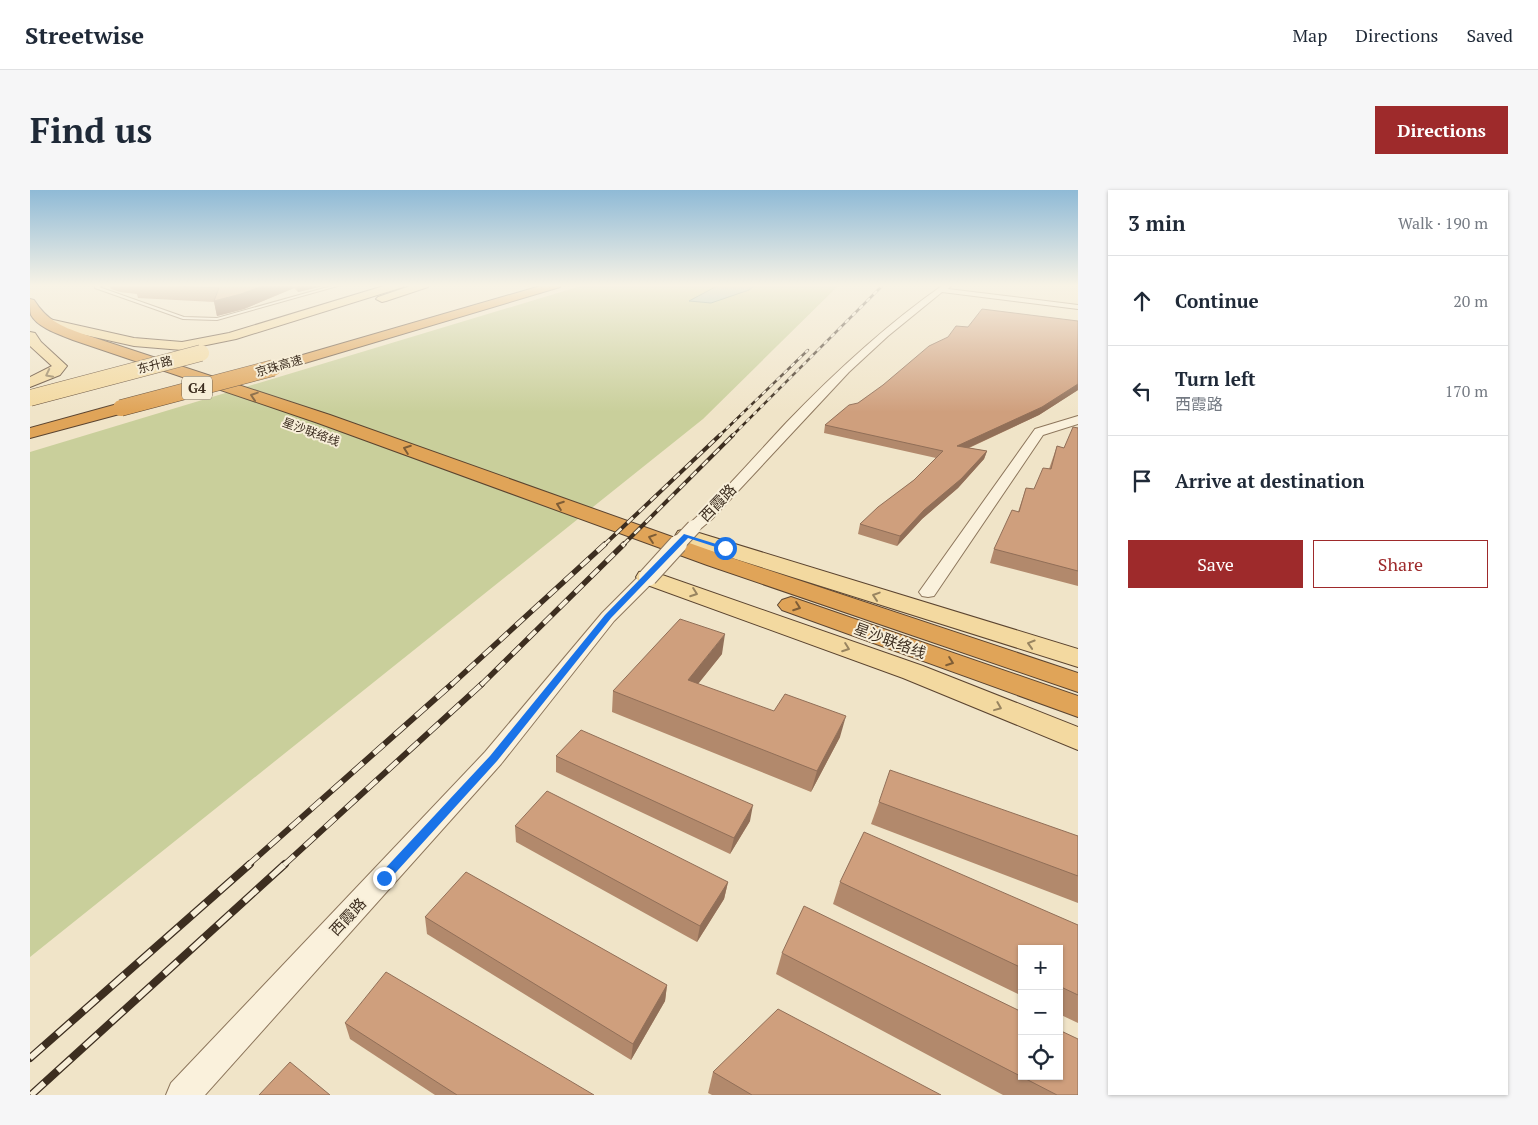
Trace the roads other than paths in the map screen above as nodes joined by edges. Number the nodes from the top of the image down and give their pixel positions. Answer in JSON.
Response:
{"nodes":[{"id":1,"x":58,"y":327,"type":"edge"},
{"id":2,"x":68,"y":327,"type":"edge"},
{"id":3,"x":260,"y":327,"type":"edge"},
{"id":4,"x":282,"y":327,"type":"edge"},
{"id":5,"x":291,"y":327,"type":"edge"},
{"id":6,"x":386,"y":327,"type":"edge"},
{"id":7,"x":405,"y":327,"type":"edge"},
{"id":8,"x":891,"y":327,"type":"edge"},
{"id":9,"x":30,"y":330,"type":"edge"},
{"id":10,"x":30,"y":336,"type":"edge"},
{"id":11,"x":198,"y":352,"type":"junction"},
{"id":12,"x":266,"y":366,"type":"junction"},
{"id":13,"x":30,"y":382,"type":"edge"},
{"id":14,"x":30,"y":394,"type":"edge"},
{"id":15,"x":30,"y":398,"type":"edge"},
{"id":16,"x":115,"y":406,"type":"junction"},
{"id":17,"x":1078,"y":420,"type":"edge"},
{"id":18,"x":30,"y":426,"type":"edge"},
{"id":19,"x":30,"y":433,"type":"edge"},
{"id":20,"x":362,"y":451,"type":"dead end"},
{"id":21,"x":690,"y":531,"type":"junction"},
{"id":22,"x":591,"y":535,"type":"dead end"},
{"id":23,"x":648,"y":577,"type":"junction"},
{"id":24,"x":928,"y":592,"type":"dead end"},
{"id":25,"x":1078,"y":658,"type":"edge"},
{"id":26,"x":1078,"y":683,"type":"edge"},
{"id":27,"x":1078,"y":707,"type":"edge"},
{"id":28,"x":1078,"y":739,"type":"edge"},
{"id":29,"x":183,"y":1095,"type":"edge"}],
"edges":[{"from":26,"to":1,"type":"highway","one_way":true},
{"from":2,"to":3,"type":"main road"},
{"from":4,"to":11,"type":"main road","name":"东升路"},
{"from":5,"to":11,"type":"main road","name":"东升路"},
{"from":6,"to":12,"type":"highway","name":"京珠高速","number":"G4"},
{"from":7,"to":12,"type":"highway","name":"京珠高速","number":"G4"},
{"from":8,"to":21,"type":"street","name":"西霞路"},
{"from":9,"to":20,"type":"highway","name":"星沙联络线"},
{"from":10,"to":13,"type":"main road","one_way":true},
{"from":11,"to":14,"type":"main road","name":"东升路","bridge":true},
{"from":11,"to":15,"type":"main road","name":"东升路","bridge":true},
{"from":12,"to":16,"type":"highway","name":"京珠高速","number":"G4","bridge":true},
{"from":16,"to":18,"type":"highway","name":"京珠高速","number":"G4"},
{"from":16,"to":19,"type":"highway","name":"京珠高速","number":"G4"},
{"from":17,"to":24,"type":"street"},
{"from":21,"to":23,"type":"street","name":"西霞路","bridge":true},
{"from":25,"to":21,"type":"main road","one_way":true},
{"from":22,"to":27,"type":"highway","name":"星沙联络线","one_way":true},
{"from":23,"to":28,"type":"main road","one_way":true},
{"from":23,"to":29,"type":"street","name":"西霞路"}]}
